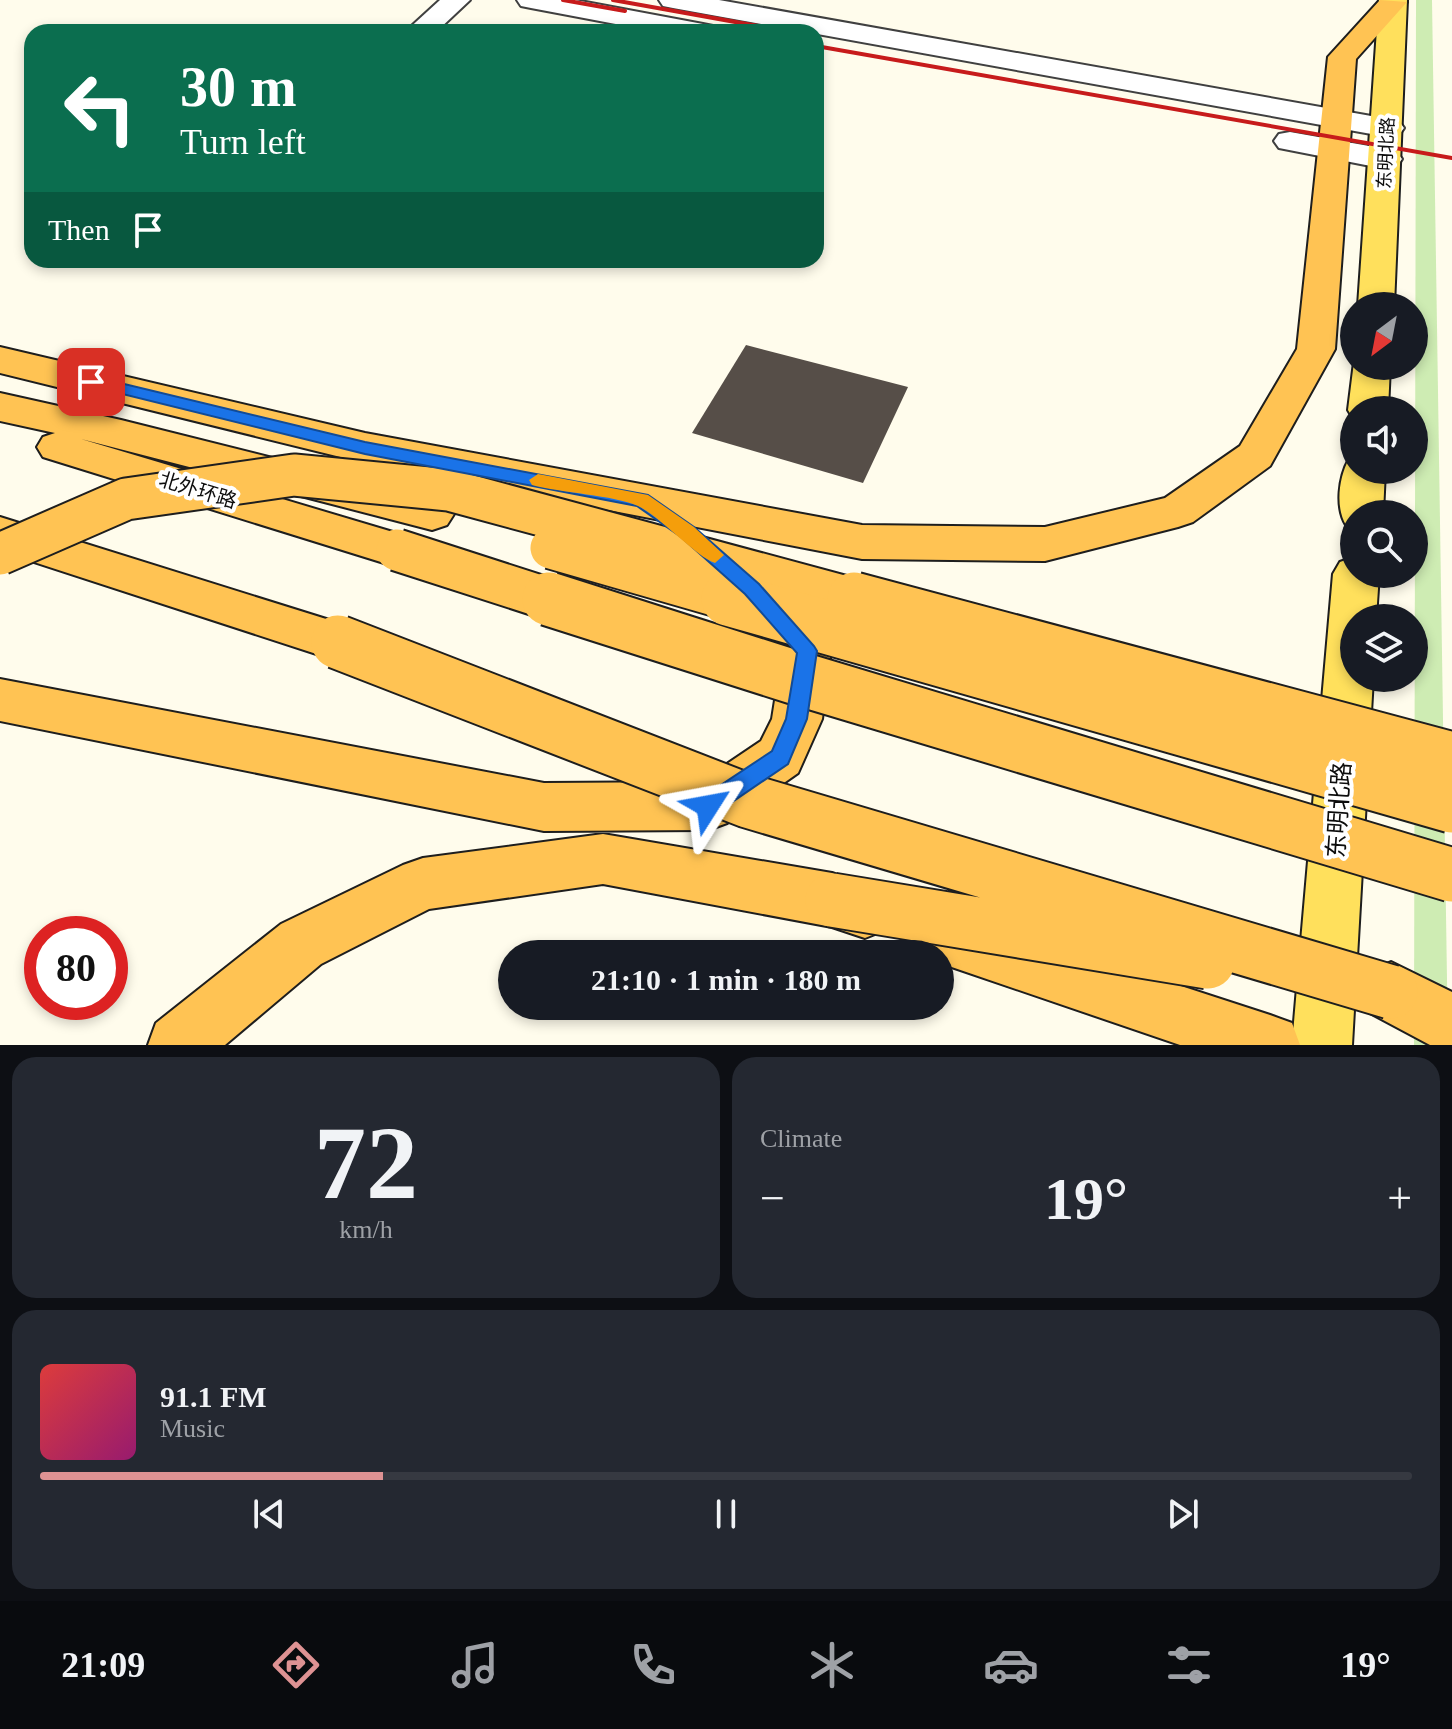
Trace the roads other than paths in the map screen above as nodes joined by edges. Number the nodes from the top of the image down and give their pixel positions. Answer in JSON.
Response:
{"nodes":[{"id":1,"x":456,"y":0,"type":"edge"},
{"id":2,"x":531,"y":0,"type":"edge"},
{"id":3,"x":673,"y":0,"type":"edge"},
{"id":4,"x":1393,"y":1,"type":"edge"},
{"id":5,"x":428,"y":24,"type":"edge"},
{"id":6,"x":660,"y":24,"type":"edge"},
{"id":7,"x":792,"y":24,"type":"edge"},
{"id":8,"x":824,"y":31,"type":"edge"},
{"id":9,"x":824,"y":54,"type":"edge"},
{"id":10,"x":1067,"y":100,"type":"dead end"},
{"id":11,"x":1335,"y":134,"type":"junction"},
{"id":12,"x":1255,"y":135,"type":"dead end"},
{"id":13,"x":1387,"y":144,"type":"junction"},
{"id":14,"x":1377,"y":292,"type":"edge"},
{"id":15,"x":0,"y":360,"type":"edge"},
{"id":16,"x":0,"y":407,"type":"edge"},
{"id":17,"x":0,"y":429,"type":"edge"},
{"id":18,"x":642,"y":500,"type":"junction"},
{"id":19,"x":0,"y":534,"type":"edge"},
{"id":20,"x":0,"y":554,"type":"edge"},
{"id":21,"x":1355,"y":588,"type":"edge"},
{"id":22,"x":0,"y":700,"type":"edge"},
{"id":23,"x":1452,"y":759,"type":"edge"},
{"id":24,"x":1452,"y":806,"type":"edge"},
{"id":25,"x":1452,"y":875,"type":"edge"},
{"id":26,"x":832,"y":900,"type":"junction"},
{"id":27,"x":1391,"y":992,"type":"junction"},
{"id":28,"x":1452,"y":1010,"type":"edge"},
{"id":29,"x":1452,"y":1024,"type":"edge"},
{"id":30,"x":178,"y":1045,"type":"edge"},
{"id":31,"x":1270,"y":1045,"type":"edge"},
{"id":32,"x":1322,"y":1045,"type":"edge"}],
"edges":[{"from":1,"to":5,"type":"street"},
{"from":2,"to":6,"type":"street"},
{"from":3,"to":7,"type":"street"},
{"from":4,"to":11,"type":"highway"},
{"from":4,"to":13,"type":"main road","name":"东明北路"},
{"from":8,"to":11,"type":"street"},
{"from":9,"to":10,"type":"street"},
{"from":11,"to":12,"type":"street"},
{"from":11,"to":13,"type":"street"},
{"from":11,"to":18,"type":"highway"},
{"from":13,"to":14,"type":"main road","name":"东明北路"},
{"from":15,"to":18,"type":"highway"},
{"from":16,"to":24,"type":"highway","bridge":true},
{"from":17,"to":25,"type":"highway","name":"北外环路","bridge":true},
{"from":18,"to":22,"type":"highway"},
{"from":19,"to":27,"type":"highway","bridge":true},
{"from":20,"to":23,"type":"highway","bridge":true},
{"from":21,"to":32,"type":"main road","name":"东明北路"},
{"from":26,"to":27,"type":"highway","bridge":true},
{"from":26,"to":30,"type":"highway"},
{"from":26,"to":31,"type":"highway","bridge":true},
{"from":27,"to":28,"type":"highway"},
{"from":27,"to":29,"type":"highway"}]}
